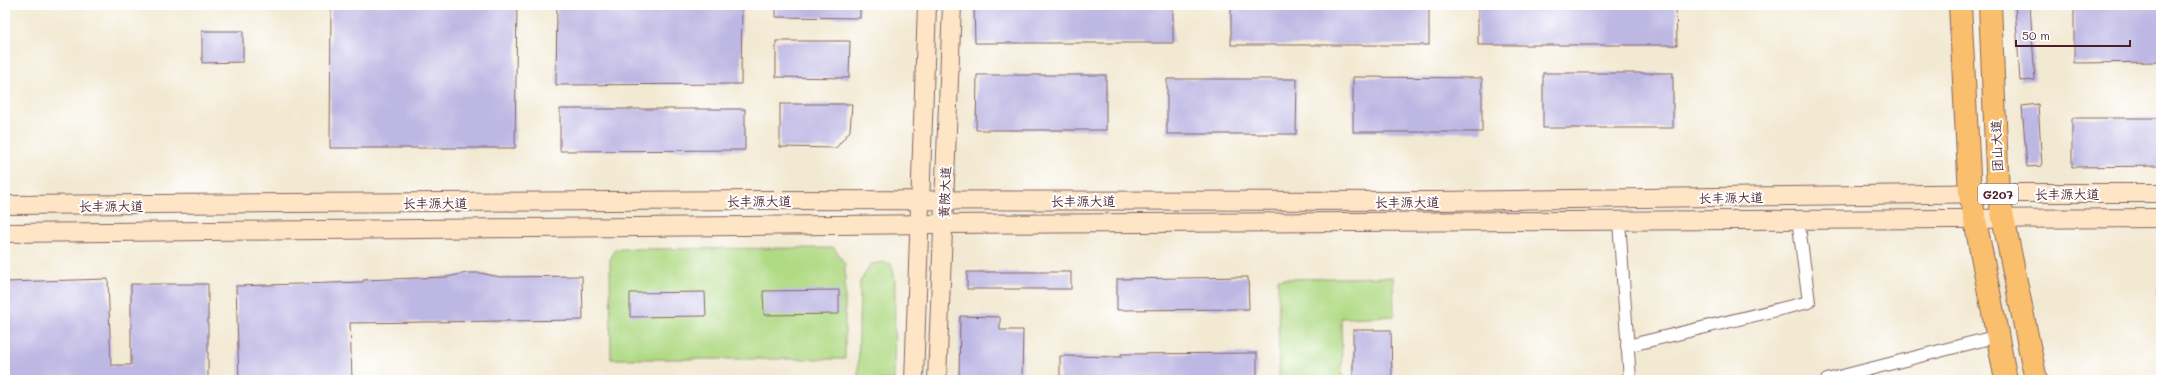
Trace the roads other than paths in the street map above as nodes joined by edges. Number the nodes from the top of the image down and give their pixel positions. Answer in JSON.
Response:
{"nodes":[{"id":1,"x":927,"y":5,"type":"edge"},
{"id":2,"x":952,"y":5,"type":"edge"},
{"id":3,"x":1960,"y":5,"type":"edge"},
{"id":4,"x":1990,"y":5,"type":"edge"},
{"id":5,"x":2161,"y":192,"type":"edge"},
{"id":6,"x":1998,"y":193,"type":"junction"},
{"id":7,"x":1970,"y":194,"type":"junction"},
{"id":8,"x":920,"y":199,"type":"junction"},
{"id":9,"x":944,"y":200,"type":"junction"},
{"id":10,"x":5,"y":206,"type":"edge"},
{"id":11,"x":1975,"y":218,"type":"junction"},
{"id":12,"x":2161,"y":218,"type":"edge"},
{"id":13,"x":1798,"y":219,"type":"junction"},
{"id":14,"x":2003,"y":219,"type":"junction"},
{"id":15,"x":1619,"y":221,"type":"junction"},
{"id":16,"x":943,"y":224,"type":"junction"},
{"id":17,"x":919,"y":225,"type":"junction"},
{"id":18,"x":5,"y":233,"type":"edge"},
{"id":19,"x":1998,"y":336,"type":"junction"},
{"id":20,"x":1627,"y":346,"type":"junction"},
{"id":21,"x":914,"y":380,"type":"edge"},
{"id":22,"x":937,"y":380,"type":"edge"},
{"id":23,"x":1630,"y":380,"type":"edge"},
{"id":24,"x":1826,"y":380,"type":"edge"},
{"id":25,"x":2006,"y":380,"type":"edge"},
{"id":26,"x":2036,"y":380,"type":"edge"}],
"edges":[{"from":1,"to":8,"type":"main road","name":"黄陂大道"},
{"from":2,"to":9,"type":"main road","name":"黄陂大道"},
{"from":3,"to":7,"type":"highway","number":"G207"},
{"from":4,"to":6,"type":"highway","name":"团山大道","number":"G207"},
{"from":5,"to":6,"type":"main road","name":"长丰源大道"},
{"from":6,"to":7,"type":"main road","name":"长丰源大道"},
{"from":6,"to":14,"type":"highway","name":"团山大道","number":"G207"},
{"from":7,"to":9,"type":"main road","name":"长丰源大道"},
{"from":7,"to":11,"type":"highway","number":"G207"},
{"from":8,"to":9,"type":"main road","name":"长丰源大道"},
{"from":8,"to":10,"type":"main road","name":"长丰源大道"},
{"from":8,"to":17,"type":"main road","name":"黄陂大道"},
{"from":9,"to":16,"type":"main road","name":"黄陂大道"},
{"from":11,"to":13,"type":"main road","name":"长丰源大道"},
{"from":11,"to":14,"type":"main road","name":"长丰源大道"},
{"from":11,"to":19,"type":"highway","number":"G207"},
{"from":12,"to":14,"type":"main road","name":"长丰源大道"},
{"from":13,"to":15,"type":"main road","name":"长丰源大道"},
{"from":13,"to":20,"type":"street"},
{"from":14,"to":26,"type":"highway","name":"团山大道","number":"G207"},
{"from":15,"to":16,"type":"main road","name":"长丰源大道"},
{"from":15,"to":20,"type":"street"},
{"from":16,"to":17,"type":"main road","name":"长丰源大道"},
{"from":16,"to":22,"type":"main road","name":"黄陂大道"},
{"from":17,"to":18,"type":"main road","name":"长丰源大道"},
{"from":17,"to":21,"type":"main road","name":"黄陂大道"},
{"from":19,"to":24,"type":"street"},
{"from":19,"to":25,"type":"highway","number":"G207"},
{"from":20,"to":23,"type":"street"}]}
